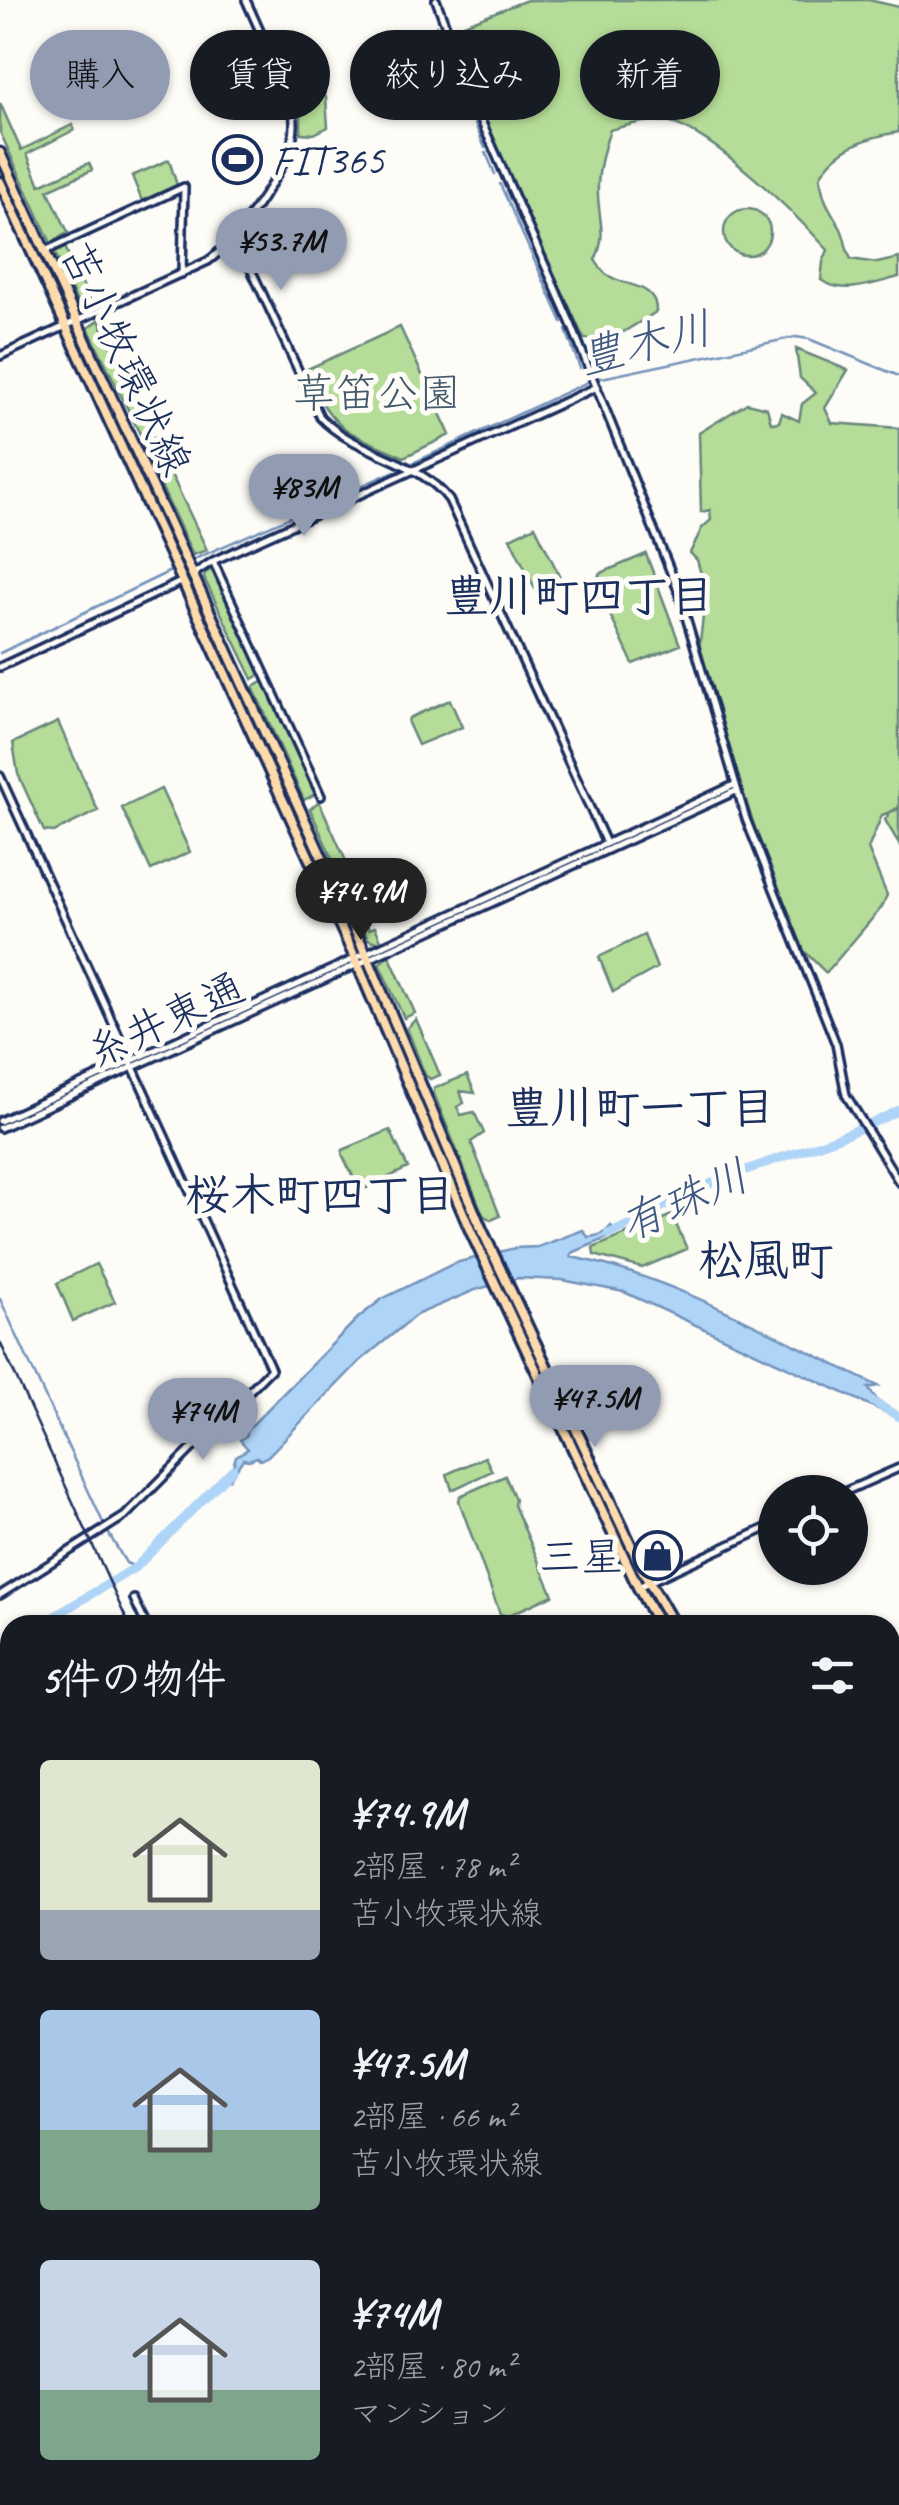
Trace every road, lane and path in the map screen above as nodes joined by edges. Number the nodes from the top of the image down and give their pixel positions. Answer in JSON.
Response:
{"nodes":[{"id":1,"x":246,"y":0,"type":"edge"},
{"id":2,"x":436,"y":0,"type":"edge"},
{"id":3,"x":0,"y":153,"type":"edge"},
{"id":4,"x":0,"y":182,"type":"edge"},
{"id":5,"x":233,"y":240,"type":"junction"},
{"id":6,"x":45,"y":251,"type":"junction"},
{"id":7,"x":182,"y":274,"type":"junction"},
{"id":8,"x":77,"y":321,"type":"junction"},
{"id":9,"x":65,"y":326,"type":"junction"},
{"id":10,"x":0,"y":356,"type":"edge"},
{"id":11,"x":595,"y":382,"type":"junction"},
{"id":12,"x":413,"y":471,"type":"junction"},
{"id":13,"x":214,"y":561,"type":"junction"},
{"id":14,"x":191,"y":572,"type":"junction"},
{"id":15,"x":181,"y":578,"type":"junction"},
{"id":16,"x":0,"y":667,"type":"edge"},
{"id":17,"x":0,"y":776,"type":"edge"},
{"id":18,"x":736,"y":788,"type":"junction"},
{"id":19,"x":321,"y":796,"type":"dead end"},
{"id":20,"x":606,"y":842,"type":"junction"},
{"id":21,"x":367,"y":956,"type":"junction"},
{"id":22,"x":356,"y":961,"type":"junction"},
{"id":23,"x":132,"y":1063,"type":"junction"},
{"id":24,"x":0,"y":1124,"type":"edge"},
{"id":25,"x":899,"y":1182,"type":"edge"},
{"id":26,"x":899,"y":1468,"type":"edge"},
{"id":27,"x":868,"y":1482,"type":"edge"},
{"id":28,"x":758,"y":1532,"type":"edge"},
{"id":29,"x":649,"y":1582,"type":"junction"},
{"id":30,"x":638,"y":1587,"type":"junction"},
{"id":31,"x":0,"y":1595,"type":"edge"},
{"id":32,"x":134,"y":1598,"type":"dead end"},
{"id":33,"x":142,"y":1615,"type":"edge"},
{"id":34,"x":653,"y":1615,"type":"edge"},
{"id":35,"x":668,"y":1615,"type":"edge"}],
"edges":[{"from":1,"to":5,"type":"street"},
{"from":2,"to":11,"type":"street"},
{"from":3,"to":6,"type":"main road","name":"苫小牧環状線"},
{"from":4,"to":9,"type":"main road","name":"苫小牧環状線"},
{"from":5,"to":7,"type":"street"},
{"from":5,"to":12,"type":"street"},
{"from":6,"to":7,"type":"street"},
{"from":6,"to":8,"type":"main road","name":"苫小牧環状線"},
{"from":7,"to":8,"type":"street"},
{"from":8,"to":9,"type":"street"},
{"from":8,"to":14,"type":"main road","name":"苫小牧環状線"},
{"from":9,"to":10,"type":"street"},
{"from":9,"to":15,"type":"main road","name":"苫小牧環状線"},
{"from":11,"to":12,"type":"street"},
{"from":11,"to":18,"type":"street"},
{"from":12,"to":13,"type":"street"},
{"from":12,"to":20,"type":"street"},
{"from":13,"to":14,"type":"street"},
{"from":13,"to":19,"type":"street"},
{"from":14,"to":15,"type":"street"},
{"from":14,"to":21,"type":"main road","name":"苫小牧環状線"},
{"from":15,"to":16,"type":"street"},
{"from":15,"to":22,"type":"main road","name":"苫小牧環状線"},
{"from":17,"to":23,"type":"street"},
{"from":18,"to":20,"type":"street","name":"糸井東通"},
{"from":18,"to":21,"type":"street","name":"糸井東通"},
{"from":18,"to":25,"type":"street"},
{"from":20,"to":21,"type":"street","name":"糸井東通"},
{"from":21,"to":22,"type":"street","name":"糸井東通"},
{"from":21,"to":29,"type":"main road","name":"苫小牧環状線"},
{"from":22,"to":23,"type":"street","name":"糸井東通"},
{"from":22,"to":30,"type":"main road","name":"苫小牧環状線"},
{"from":23,"to":24,"type":"street","name":"糸井東通"},
{"from":23,"to":31,"type":"street"},
{"from":26,"to":27,"type":"street"},
{"from":28,"to":29,"type":"street"},
{"from":29,"to":30,"type":"street"},
{"from":29,"to":35,"type":"main road","name":"苫小牧環状線"},
{"from":30,"to":34,"type":"main road","name":"苫小牧環状線"},
{"from":32,"to":33,"type":"street"}]}
